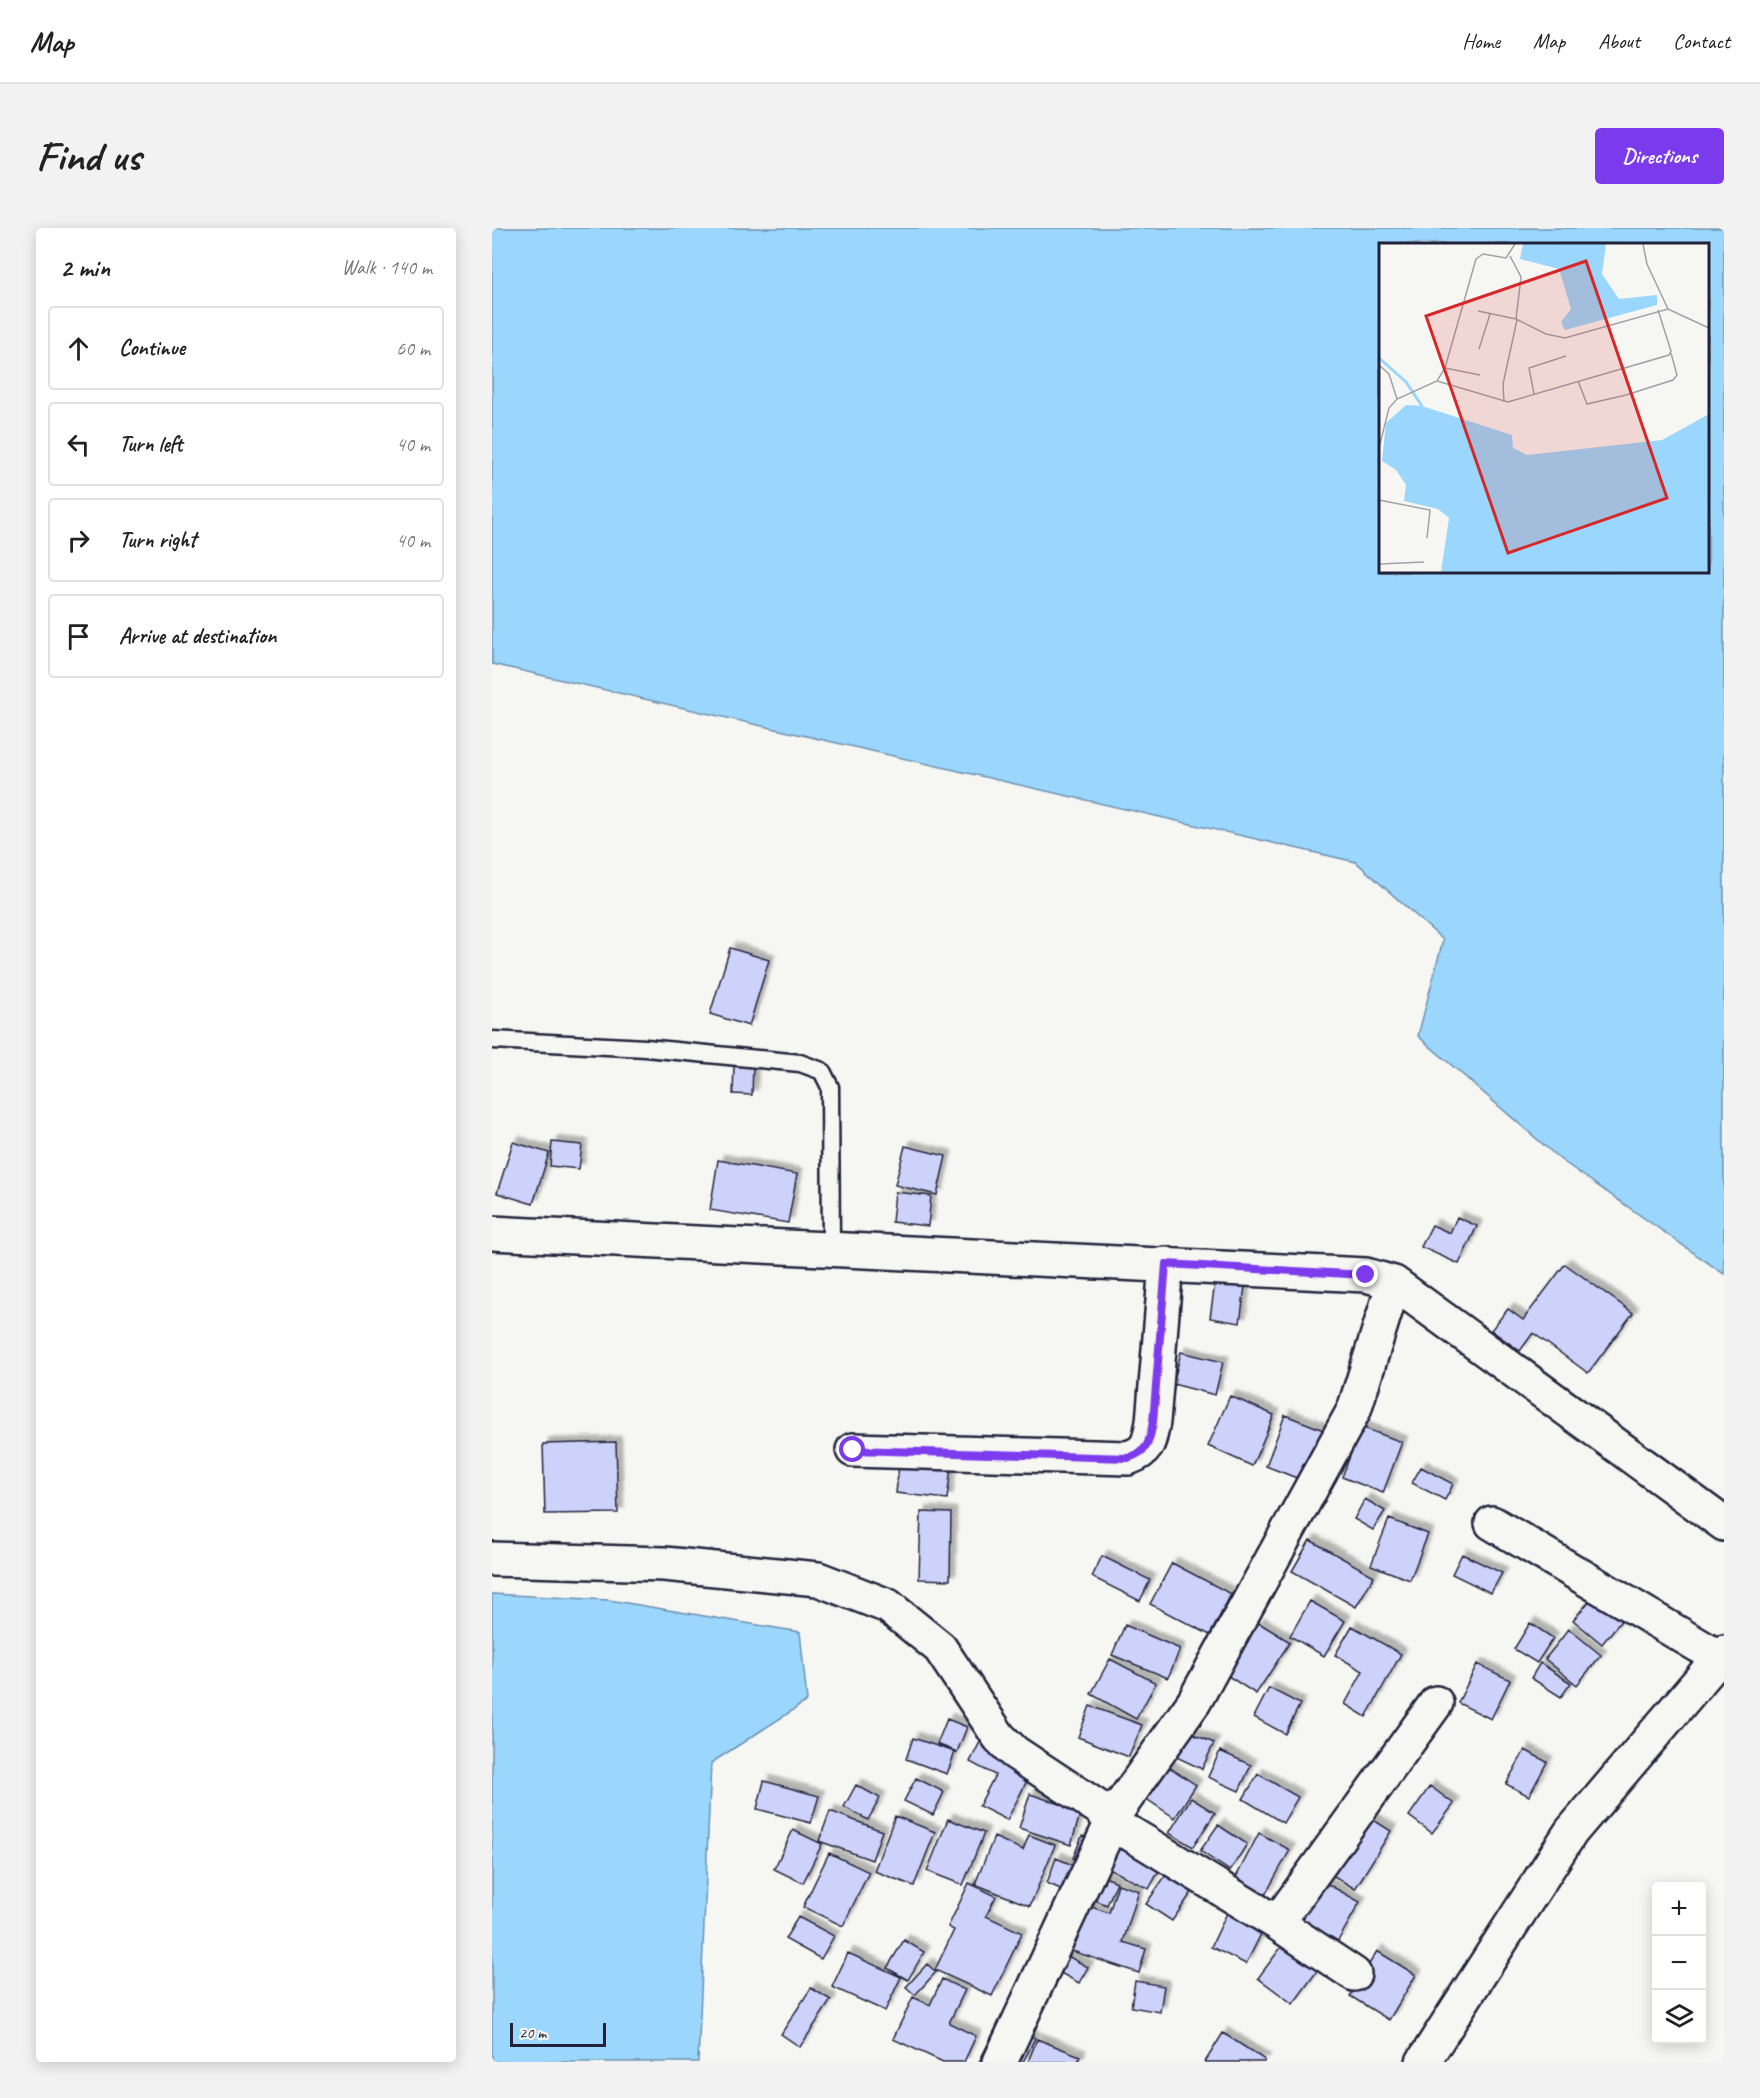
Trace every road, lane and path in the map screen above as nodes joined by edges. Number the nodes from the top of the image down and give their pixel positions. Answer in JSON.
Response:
{"nodes":[{"id":1,"x":492,"y":1040,"type":"edge"},
{"id":2,"x":492,"y":1233,"type":"edge"},
{"id":3,"x":831,"y":1248,"type":"junction"},
{"id":4,"x":1166,"y":1264,"type":"junction"},
{"id":5,"x":1394,"y":1283,"type":"junction"},
{"id":6,"x":853,"y":1450,"type":"dead end"},
{"id":7,"x":1492,"y":1522,"type":"dead end"},
{"id":8,"x":1724,"y":1524,"type":"edge"},
{"id":9,"x":492,"y":1559,"type":"edge"},
{"id":10,"x":1721,"y":1654,"type":"edge"},
{"id":11,"x":1436,"y":1703,"type":"dead end"},
{"id":12,"x":1108,"y":1821,"type":"junction"},
{"id":13,"x":1276,"y":1923,"type":"junction"},
{"id":14,"x":1354,"y":1974,"type":"dead end"},
{"id":15,"x":1000,"y":2062,"type":"edge"},
{"id":16,"x":1423,"y":2062,"type":"edge"}],
"edges":[{"from":1,"to":3,"type":"lane"},
{"from":2,"to":3,"type":"street"},
{"from":3,"to":4,"type":"street"},
{"from":4,"to":5,"type":"street"},
{"from":4,"to":6,"type":"street"},
{"from":5,"to":8,"type":"street"},
{"from":5,"to":12,"type":"street"},
{"from":7,"to":10,"type":"street"},
{"from":9,"to":12,"type":"street"},
{"from":10,"to":16,"type":"street"},
{"from":11,"to":13,"type":"street"},
{"from":12,"to":13,"type":"street"},
{"from":12,"to":15,"type":"street"},
{"from":13,"to":14,"type":"street"}]}
